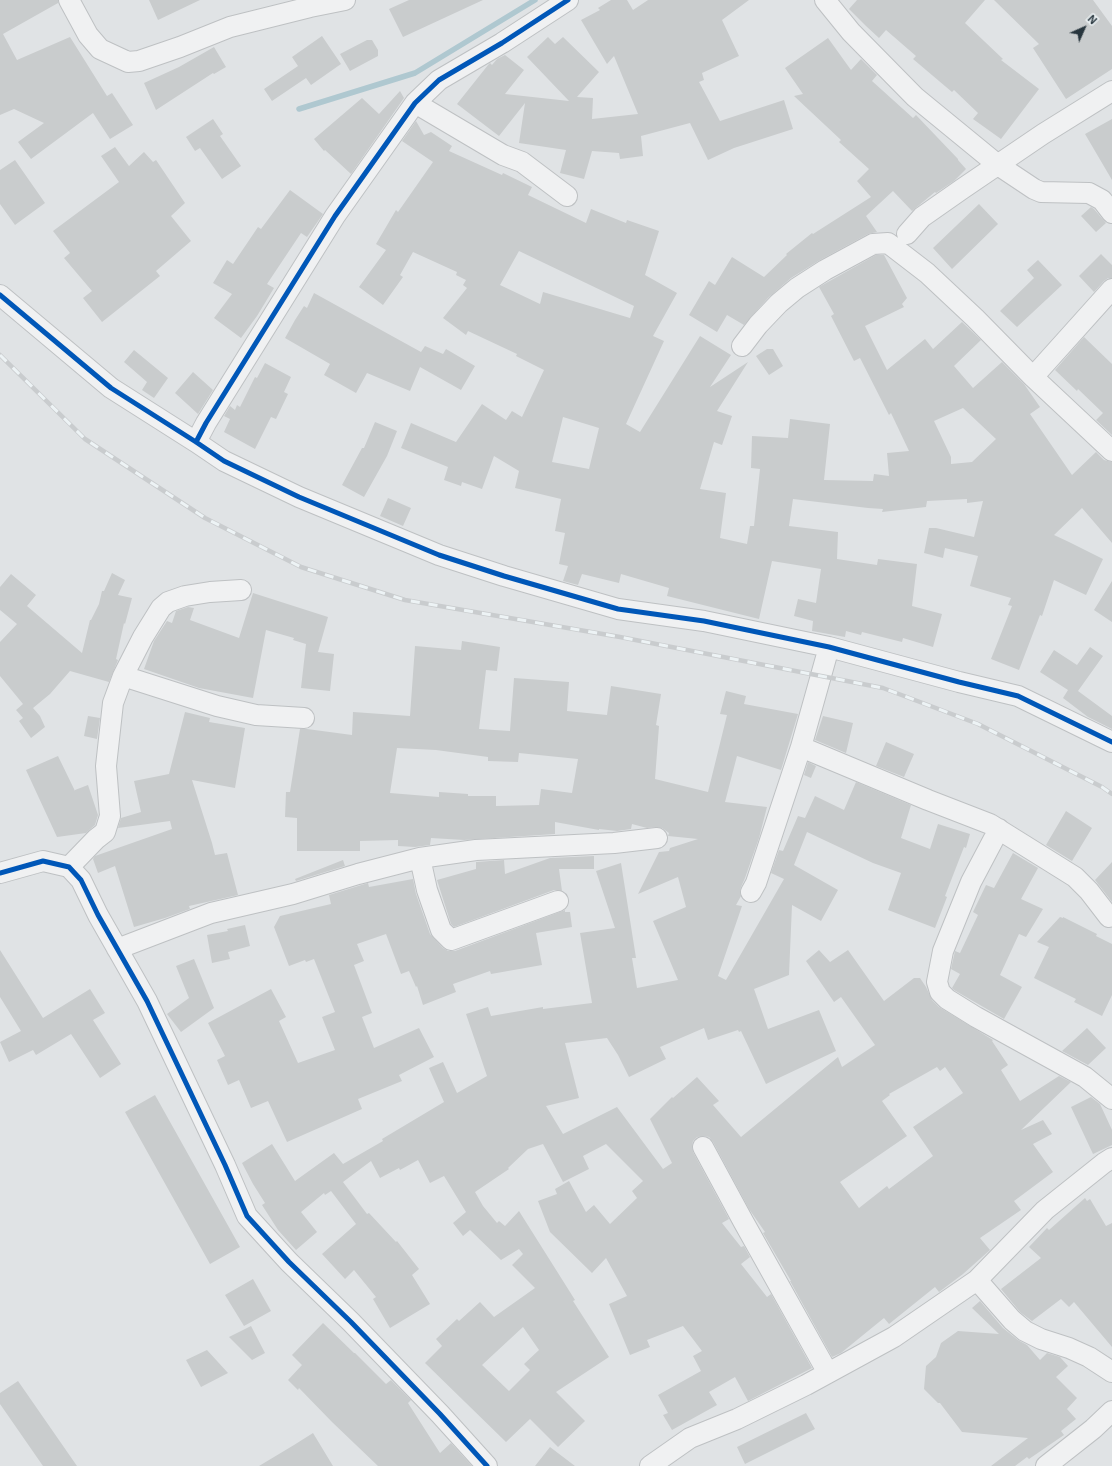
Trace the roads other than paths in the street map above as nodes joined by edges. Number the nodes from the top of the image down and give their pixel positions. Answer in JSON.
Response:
{"nodes":[{"id":1,"x":68,"y":0,"type":"edge"},
{"id":2,"x":345,"y":0,"type":"edge"},
{"id":3,"x":568,"y":0,"type":"edge"},
{"id":4,"x":825,"y":0,"type":"edge"},
{"id":5,"x":1112,"y":91,"type":"edge"},
{"id":6,"x":415,"y":103,"type":"junction"},
{"id":7,"x":998,"y":164,"type":"junction"},
{"id":8,"x":567,"y":196,"type":"dead end"},
{"id":9,"x":1112,"y":213,"type":"edge"},
{"id":10,"x":907,"y":234,"type":"dead end"},
{"id":11,"x":1112,"y":289,"type":"edge"},
{"id":12,"x":0,"y":295,"type":"edge"},
{"id":13,"x":742,"y":346,"type":"dead end"},
{"id":14,"x":1033,"y":377,"type":"junction"},
{"id":15,"x":196,"y":442,"type":"junction"},
{"id":16,"x":1112,"y":451,"type":"edge"},
{"id":17,"x":241,"y":590,"type":"dead end"},
{"id":18,"x":829,"y":647,"type":"junction"},
{"id":19,"x":123,"y":676,"type":"junction"},
{"id":20,"x":304,"y":718,"type":"dead end"},
{"id":21,"x":1112,"y":742,"type":"edge"},
{"id":22,"x":800,"y":747,"type":"junction"},
{"id":23,"x":999,"y":829,"type":"junction"},
{"id":24,"x":657,"y":838,"type":"dead end"},
{"id":25,"x":420,"y":858,"type":"junction"},
{"id":26,"x":69,"y":867,"type":"junction"},
{"id":27,"x":0,"y":873,"type":"edge"},
{"id":28,"x":751,"y":892,"type":"dead end"},
{"id":29,"x":558,"y":901,"type":"dead end"},
{"id":30,"x":1109,"y":917,"type":"dead end"},
{"id":31,"x":117,"y":949,"type":"junction"},
{"id":32,"x":1112,"y":1099,"type":"edge"},
{"id":33,"x":703,"y":1147,"type":"dead end"},
{"id":34,"x":1112,"y":1158,"type":"edge"},
{"id":35,"x":976,"y":1280,"type":"junction"},
{"id":36,"x":828,"y":1372,"type":"junction"},
{"id":37,"x":1112,"y":1372,"type":"edge"},
{"id":38,"x":1112,"y":1411,"type":"edge"},
{"id":39,"x":487,"y":1466,"type":"edge"},
{"id":40,"x":650,"y":1466,"type":"edge"},
{"id":41,"x":1046,"y":1466,"type":"edge"}],
"edges":[{"from":1,"to":2,"type":"street"},
{"from":3,"to":6,"type":"street"},
{"from":4,"to":7,"type":"street"},
{"from":5,"to":7,"type":"street"},
{"from":6,"to":8,"type":"street"},
{"from":6,"to":15,"type":"street"},
{"from":7,"to":9,"type":"street"},
{"from":7,"to":10,"type":"street"},
{"from":11,"to":14,"type":"street"},
{"from":12,"to":15,"type":"street"},
{"from":13,"to":14,"type":"street"},
{"from":14,"to":16,"type":"street"},
{"from":15,"to":18,"type":"street"},
{"from":17,"to":19,"type":"street"},
{"from":18,"to":21,"type":"street"},
{"from":18,"to":22,"type":"street"},
{"from":19,"to":20,"type":"street"},
{"from":19,"to":26,"type":"street"},
{"from":22,"to":23,"type":"street"},
{"from":22,"to":28,"type":"street"},
{"from":23,"to":30,"type":"street"},
{"from":23,"to":32,"type":"street"},
{"from":24,"to":25,"type":"street"},
{"from":25,"to":29,"type":"street"},
{"from":25,"to":31,"type":"street"},
{"from":26,"to":27,"type":"street"},
{"from":26,"to":31,"type":"street"},
{"from":31,"to":39,"type":"street"},
{"from":33,"to":36,"type":"street"},
{"from":34,"to":35,"type":"street"},
{"from":35,"to":36,"type":"street"},
{"from":35,"to":37,"type":"street"},
{"from":36,"to":40,"type":"street"},
{"from":38,"to":41,"type":"street"}]}
